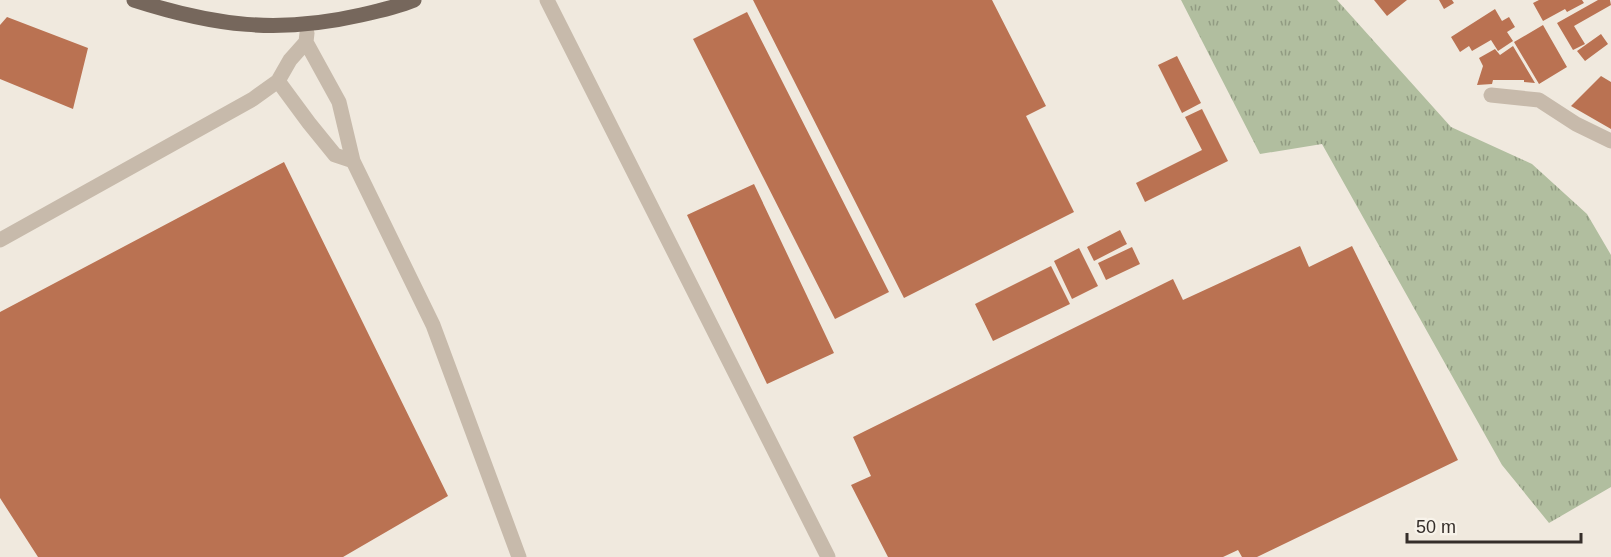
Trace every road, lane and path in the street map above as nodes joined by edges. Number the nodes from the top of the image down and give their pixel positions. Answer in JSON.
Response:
{"nodes":[{"id":1,"x":135,"y":0,"type":"edge"},
{"id":2,"x":414,"y":0,"type":"edge"},
{"id":3,"x":547,"y":0,"type":"edge"},
{"id":4,"x":309,"y":25,"type":"junction"},
{"id":5,"x":306,"y":42,"type":"junction"},
{"id":6,"x":278,"y":81,"type":"junction"},
{"id":7,"x":1491,"y":95,"type":"dead end"},
{"id":8,"x":1611,"y":141,"type":"edge"},
{"id":9,"x":353,"y":161,"type":"junction"},
{"id":10,"x":0,"y":240,"type":"edge"},
{"id":11,"x":519,"y":557,"type":"edge"},
{"id":12,"x":828,"y":557,"type":"edge"}],
"edges":[{"from":1,"to":4,"type":"main road"},
{"from":2,"to":4,"type":"main road"},
{"from":3,"to":12,"type":"street"},
{"from":4,"to":5,"type":"street"},
{"from":5,"to":6,"type":"street"},
{"from":5,"to":9,"type":"street"},
{"from":6,"to":9,"type":"street"},
{"from":6,"to":10,"type":"street"},
{"from":7,"to":8,"type":"street"},
{"from":9,"to":11,"type":"street"}]}
